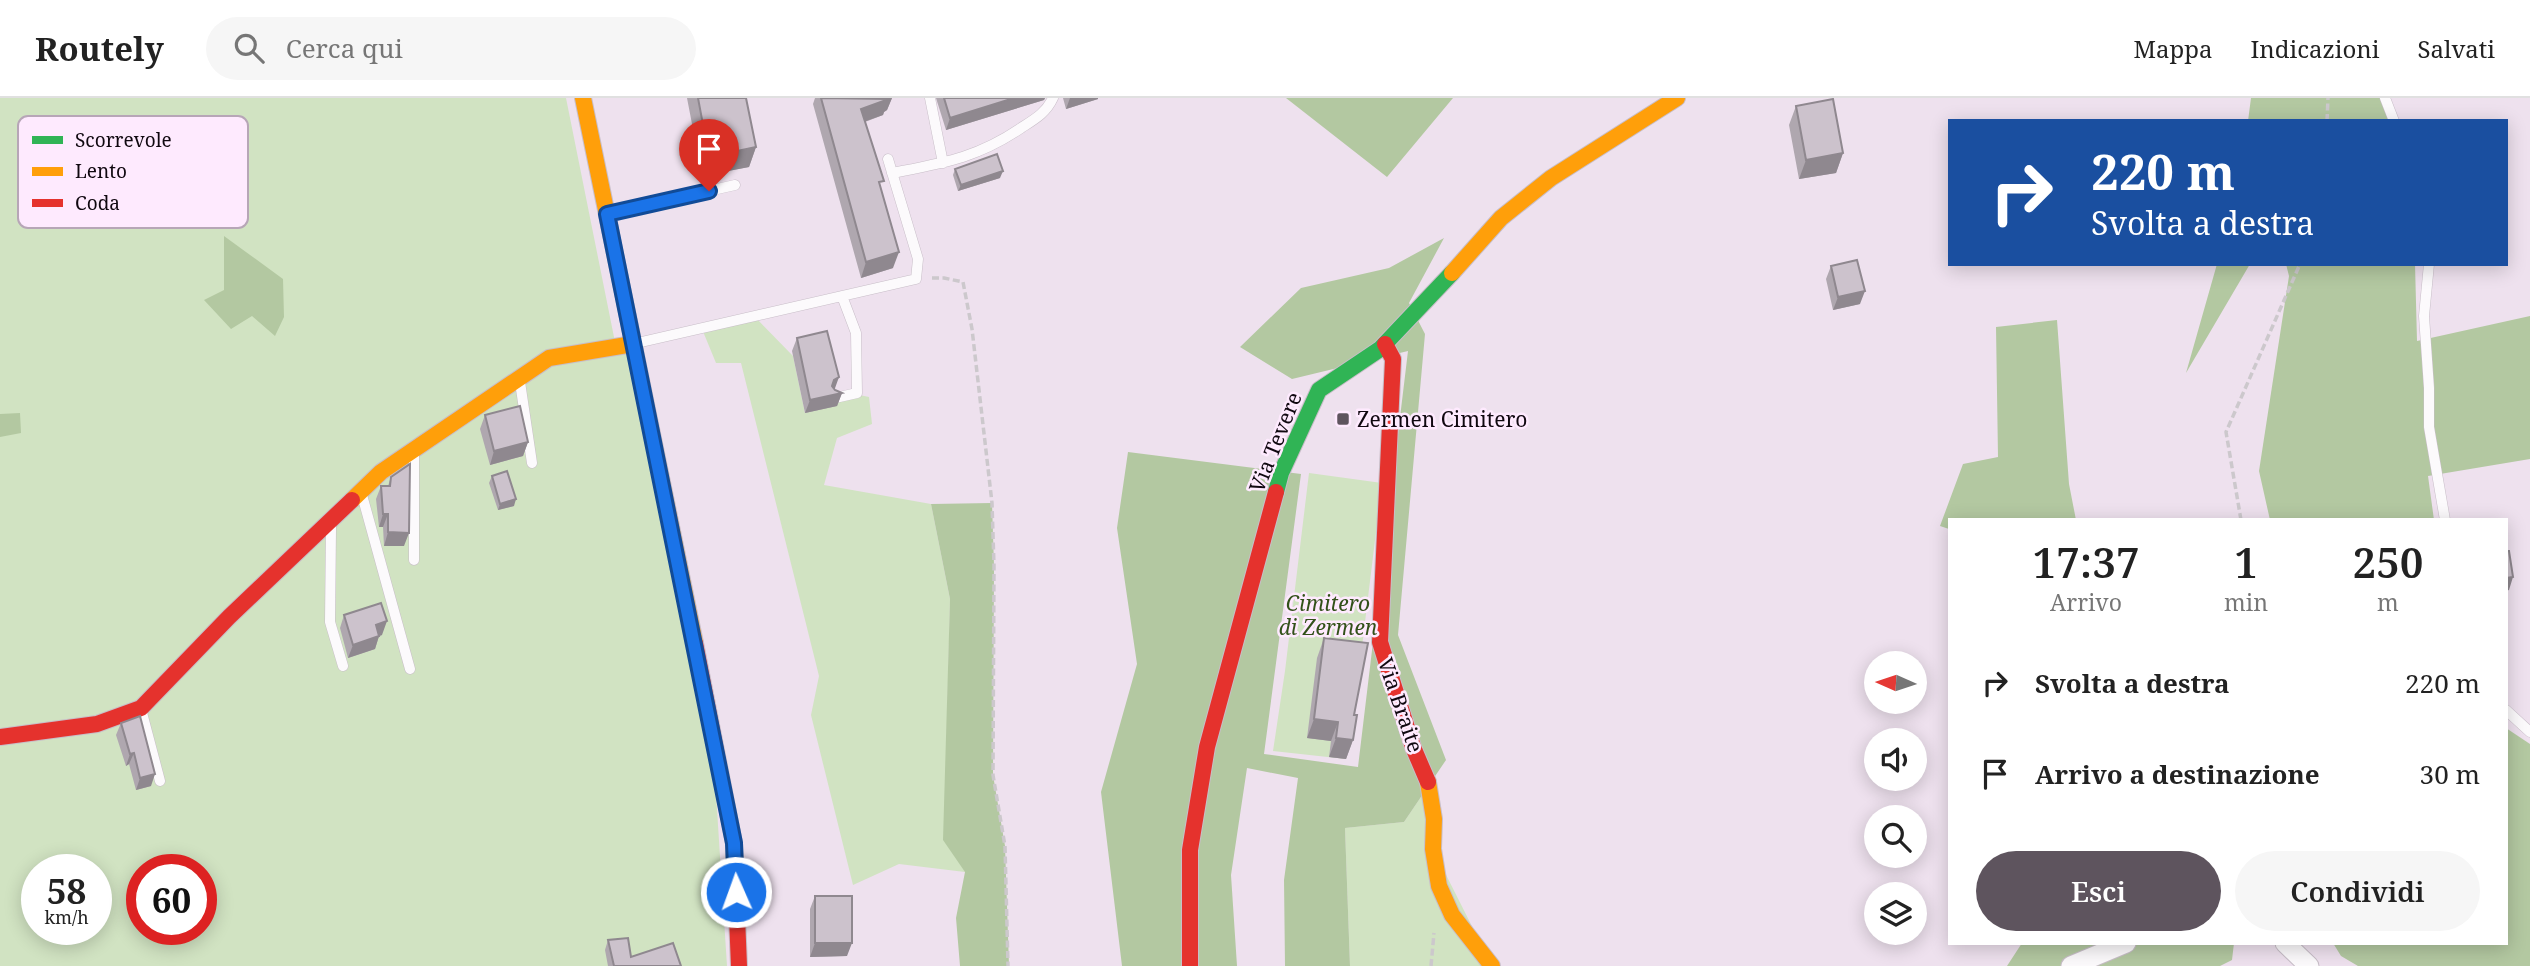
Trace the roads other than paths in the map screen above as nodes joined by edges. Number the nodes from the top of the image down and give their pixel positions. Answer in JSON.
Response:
{"nodes":[{"id":1,"x":583,"y":98,"type":"edge"},
{"id":2,"x":930,"y":98,"type":"edge"},
{"id":3,"x":1053,"y":98,"type":"edge"},
{"id":4,"x":1677,"y":98,"type":"edge"},
{"id":5,"x":2385,"y":98,"type":"edge"},
{"id":6,"x":2392,"y":119,"type":"edge"},
{"id":7,"x":888,"y":159,"type":"dead end"},
{"id":8,"x":943,"y":163,"type":"junction"},
{"id":9,"x":892,"y":173,"type":"junction"},
{"id":10,"x":735,"y":185,"type":"dead end"},
{"id":11,"x":607,"y":214,"type":"junction"},
{"id":12,"x":2428,"y":266,"type":"edge"},
{"id":13,"x":842,"y":296,"type":"junction"},
{"id":14,"x":634,"y":344,"type":"junction"},
{"id":15,"x":1385,"y":344,"type":"junction"},
{"id":16,"x":519,"y":378,"type":"junction"},
{"id":17,"x":835,"y":398,"type":"edge"},
{"id":18,"x":414,"y":450,"type":"junction"},
{"id":19,"x":533,"y":463,"type":"dead end"},
{"id":20,"x":361,"y":491,"type":"junction"},
{"id":21,"x":2445,"y":518,"type":"edge"},
{"id":22,"x":331,"y":520,"type":"junction"},
{"id":23,"x":414,"y":560,"type":"dead end"},
{"id":24,"x":343,"y":666,"type":"dead end"},
{"id":25,"x":410,"y":669,"type":"dead end"},
{"id":26,"x":141,"y":708,"type":"junction"},
{"id":27,"x":2508,"y":712,"type":"edge"},
{"id":28,"x":2530,"y":732,"type":"edge"},
{"id":29,"x":0,"y":737,"type":"edge"},
{"id":30,"x":160,"y":780,"type":"dead end"},
{"id":31,"x":2121,"y":945,"type":"edge"},
{"id":32,"x":2287,"y":945,"type":"edge"},
{"id":33,"x":739,"y":966,"type":"edge"},
{"id":34,"x":1190,"y":966,"type":"edge"},
{"id":35,"x":1492,"y":966,"type":"edge"},
{"id":36,"x":2071,"y":966,"type":"edge"},
{"id":37,"x":2309,"y":966,"type":"edge"}],
"edges":[{"from":1,"to":11,"type":"main road"},
{"from":2,"to":8,"type":"lane"},
{"from":3,"to":8,"type":"lane"},
{"from":4,"to":15,"type":"main road","name":"Via Tevere"},
{"from":5,"to":6,"type":"lane"},
{"from":7,"to":9,"type":"lane"},
{"from":8,"to":9,"type":"lane"},
{"from":9,"to":13,"type":"lane"},
{"from":10,"to":11,"type":"lane"},
{"from":11,"to":14,"type":"main road"},
{"from":12,"to":21,"type":"lane"},
{"from":13,"to":14,"type":"lane"},
{"from":13,"to":17,"type":"lane"},
{"from":14,"to":16,"type":"main road"},
{"from":14,"to":33,"type":"main road"},
{"from":15,"to":34,"type":"main road","name":"Via Tevere"},
{"from":15,"to":35,"type":"main road","name":"Via Braite"},
{"from":16,"to":18,"type":"main road"},
{"from":16,"to":19,"type":"lane"},
{"from":18,"to":20,"type":"main road"},
{"from":18,"to":23,"type":"lane"},
{"from":20,"to":22,"type":"main road"},
{"from":20,"to":25,"type":"lane"},
{"from":22,"to":24,"type":"lane"},
{"from":22,"to":26,"type":"main road"},
{"from":26,"to":29,"type":"main road"},
{"from":26,"to":30,"type":"lane"},
{"from":27,"to":28,"type":"lane"},
{"from":31,"to":36,"type":"street"},
{"from":32,"to":37,"type":"street"}]}
